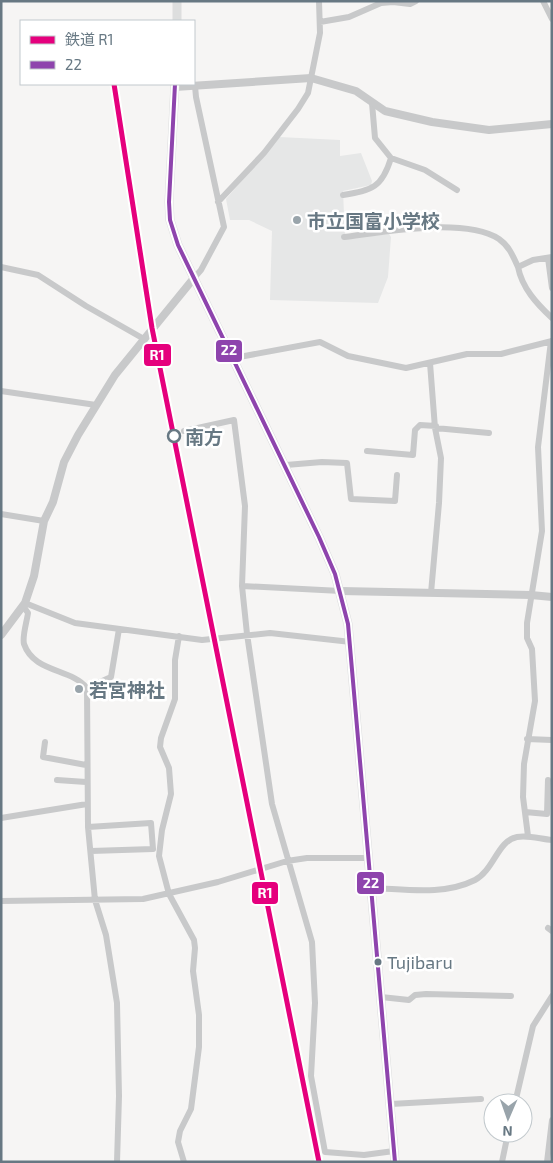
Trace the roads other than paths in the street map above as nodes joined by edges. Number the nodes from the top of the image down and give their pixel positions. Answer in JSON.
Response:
{"nodes":[{"id":1,"x":177,"y":1,"type":"edge"},
{"id":2,"x":319,"y":1,"type":"edge"},
{"id":3,"x":416,"y":1,"type":"edge"},
{"id":4,"x":543,"y":1,"type":"edge"},
{"id":5,"x":552,"y":19,"type":"edge"},
{"id":6,"x":177,"y":20,"type":"edge"},
{"id":7,"x":320,"y":22,"type":"junction"},
{"id":8,"x":311,"y":78,"type":"junction"},
{"id":9,"x":175,"y":86,"type":"edge"},
{"id":10,"x":195,"y":86,"type":"junction"},
{"id":11,"x":372,"y":103,"type":"junction"},
{"id":12,"x":552,"y":124,"type":"edge"},
{"id":13,"x":391,"y":158,"type":"junction"},
{"id":14,"x":457,"y":190,"type":"dead end"},
{"id":15,"x":343,"y":195,"type":"dead end"},
{"id":16,"x":218,"y":202,"type":"junction"},
{"id":17,"x":344,"y":237,"type":"dead end"},
{"id":18,"x":550,"y":258,"type":"edge"},
{"id":19,"x":1,"y":267,"type":"edge"},
{"id":20,"x":518,"y":267,"type":"junction"},
{"id":21,"x":194,"y":278,"type":"junction"},
{"id":22,"x":552,"y":288,"type":"edge"},
{"id":23,"x":552,"y":318,"type":"edge"},
{"id":24,"x":144,"y":339,"type":"junction"},
{"id":25,"x":551,"y":341,"type":"edge"},
{"id":26,"x":234,"y":358,"type":"junction"},
{"id":27,"x":430,"y":363,"type":"junction"},
{"id":28,"x":1,"y":391,"type":"edge"},
{"id":29,"x":96,"y":405,"type":"junction"},
{"id":30,"x":436,"y":427,"type":"junction"},
{"id":31,"x":184,"y":431,"type":"dead end"},
{"id":32,"x":489,"y":432,"type":"dead end"},
{"id":33,"x":367,"y":451,"type":"dead end"},
{"id":34,"x":286,"y":465,"type":"junction"},
{"id":35,"x":397,"y":475,"type":"dead end"},
{"id":36,"x":1,"y":514,"type":"edge"},
{"id":37,"x":44,"y":521,"type":"junction"},
{"id":38,"x":242,"y":586,"type":"junction"},
{"id":39,"x":341,"y":591,"type":"junction"},
{"id":40,"x":431,"y":593,"type":"junction"},
{"id":41,"x":531,"y":594,"type":"junction"},
{"id":42,"x":552,"y":597,"type":"edge"},
{"id":43,"x":24,"y":605,"type":"junction"},
{"id":44,"x":119,"y":629,"type":"junction"},
{"id":45,"x":247,"y":634,"type":"junction"},
{"id":46,"x":1,"y":635,"type":"edge"},
{"id":47,"x":179,"y":636,"type":"junction"},
{"id":48,"x":351,"y":642,"type":"junction"},
{"id":49,"x":87,"y":688,"type":"junction"},
{"id":50,"x":527,"y":739,"type":"junction"},
{"id":51,"x":552,"y":740,"type":"edge"},
{"id":52,"x":45,"y":742,"type":"dead end"},
{"id":53,"x":86,"y":765,"type":"junction"},
{"id":54,"x":57,"y":780,"type":"dead end"},
{"id":55,"x":548,"y":780,"type":"dead end"},
{"id":56,"x":86,"y":782,"type":"junction"},
{"id":57,"x":87,"y":804,"type":"junction"},
{"id":58,"x":525,"y":812,"type":"junction"},
{"id":59,"x":1,"y":818,"type":"edge"},
{"id":60,"x":88,"y":827,"type":"junction"},
{"id":61,"x":528,"y":836,"type":"junction"},
{"id":62,"x":552,"y":840,"type":"edge"},
{"id":63,"x":156,"y":849,"type":"junction"},
{"id":64,"x":91,"y":851,"type":"junction"},
{"id":65,"x":369,"y":858,"type":"junction"},
{"id":66,"x":287,"y":861,"type":"junction"},
{"id":67,"x":371,"y":888,"type":"junction"},
{"id":68,"x":169,"y":894,"type":"junction"},
{"id":69,"x":95,"y":900,"type":"junction"},
{"id":70,"x":1,"y":901,"type":"edge"},
{"id":71,"x":511,"y":996,"type":"dead end"},
{"id":72,"x":552,"y":996,"type":"edge"},
{"id":73,"x":381,"y":997,"type":"junction"},
{"id":74,"x":517,"y":1093,"type":"edge"},
{"id":75,"x":481,"y":1099,"type":"dead end"},
{"id":76,"x":391,"y":1104,"type":"junction"},
{"id":77,"x":552,"y":1120,"type":"edge"},
{"id":78,"x":506,"y":1143,"type":"edge"},
{"id":79,"x":394,"y":1151,"type":"junction"},
{"id":80,"x":339,"y":1158,"type":"edge"},
{"id":81,"x":117,"y":1162,"type":"edge"},
{"id":82,"x":184,"y":1162,"type":"edge"},
{"id":83,"x":395,"y":1162,"type":"edge"},
{"id":84,"x":502,"y":1162,"type":"edge"},
{"id":85,"x":547,"y":1162,"type":"edge"}],
"edges":[{"from":1,"to":6,"type":"main road"},
{"from":2,"to":7,"type":"street"},
{"from":3,"to":7,"type":"street"},
{"from":4,"to":5,"type":"street"},
{"from":7,"to":8,"type":"street"},
{"from":8,"to":10,"type":"street"},
{"from":8,"to":11,"type":"street"},
{"from":8,"to":16,"type":"street"},
{"from":9,"to":10,"type":"street"},
{"from":9,"to":21,"type":"main road"},
{"from":10,"to":16,"type":"street"},
{"from":11,"to":12,"type":"street"},
{"from":11,"to":13,"type":"street"},
{"from":13,"to":14,"type":"street"},
{"from":13,"to":15,"type":"street"},
{"from":16,"to":21,"type":"street"},
{"from":17,"to":20,"type":"street"},
{"from":18,"to":20,"type":"street"},
{"from":18,"to":22,"type":"street"},
{"from":19,"to":24,"type":"street"},
{"from":20,"to":23,"type":"street"},
{"from":21,"to":24,"type":"street"},
{"from":21,"to":26,"type":"main road"},
{"from":24,"to":29,"type":"street"},
{"from":25,"to":27,"type":"street"},
{"from":25,"to":41,"type":"street"},
{"from":26,"to":27,"type":"street"},
{"from":26,"to":34,"type":"main road"},
{"from":27,"to":30,"type":"street"},
{"from":28,"to":29,"type":"street"},
{"from":29,"to":37,"type":"street"},
{"from":30,"to":32,"type":"street"},
{"from":30,"to":33,"type":"street"},
{"from":30,"to":40,"type":"street"},
{"from":31,"to":38,"type":"street"},
{"from":34,"to":35,"type":"street"},
{"from":34,"to":39,"type":"main road"},
{"from":36,"to":37,"type":"street"},
{"from":37,"to":43,"type":"street"},
{"from":38,"to":39,"type":"street"},
{"from":38,"to":45,"type":"street"},
{"from":39,"to":40,"type":"street"},
{"from":39,"to":48,"type":"main road"},
{"from":40,"to":41,"type":"street"},
{"from":41,"to":42,"type":"street"},
{"from":41,"to":50,"type":"street"},
{"from":43,"to":44,"type":"street"},
{"from":43,"to":46,"type":"street"},
{"from":43,"to":49,"type":"street"},
{"from":44,"to":47,"type":"street"},
{"from":44,"to":49,"type":"street"},
{"from":45,"to":47,"type":"street"},
{"from":45,"to":48,"type":"street"},
{"from":45,"to":66,"type":"street"},
{"from":47,"to":63,"type":"street"},
{"from":48,"to":65,"type":"main road"},
{"from":49,"to":53,"type":"street"},
{"from":50,"to":51,"type":"street"},
{"from":50,"to":58,"type":"street"},
{"from":52,"to":53,"type":"street"},
{"from":53,"to":56,"type":"street"},
{"from":54,"to":56,"type":"street"},
{"from":55,"to":58,"type":"street"},
{"from":56,"to":57,"type":"street"},
{"from":57,"to":59,"type":"street"},
{"from":57,"to":60,"type":"street"},
{"from":58,"to":61,"type":"street"},
{"from":60,"to":63,"type":"street"},
{"from":60,"to":64,"type":"street"},
{"from":61,"to":62,"type":"street"},
{"from":61,"to":67,"type":"street"},
{"from":63,"to":64,"type":"street"},
{"from":63,"to":68,"type":"street"},
{"from":64,"to":69,"type":"street"},
{"from":65,"to":66,"type":"street"},
{"from":65,"to":67,"type":"main road"},
{"from":66,"to":68,"type":"street"},
{"from":66,"to":80,"type":"street"},
{"from":67,"to":73,"type":"main road"},
{"from":68,"to":69,"type":"street"},
{"from":68,"to":82,"type":"street"},
{"from":69,"to":70,"type":"street"},
{"from":69,"to":81,"type":"street"},
{"from":71,"to":73,"type":"street"},
{"from":72,"to":74,"type":"street"},
{"from":73,"to":76,"type":"main road"},
{"from":75,"to":76,"type":"street"},
{"from":76,"to":79,"type":"main road"},
{"from":77,"to":85,"type":"street"},
{"from":78,"to":84,"type":"street"},
{"from":79,"to":80,"type":"street"},
{"from":79,"to":83,"type":"main road"}]}
